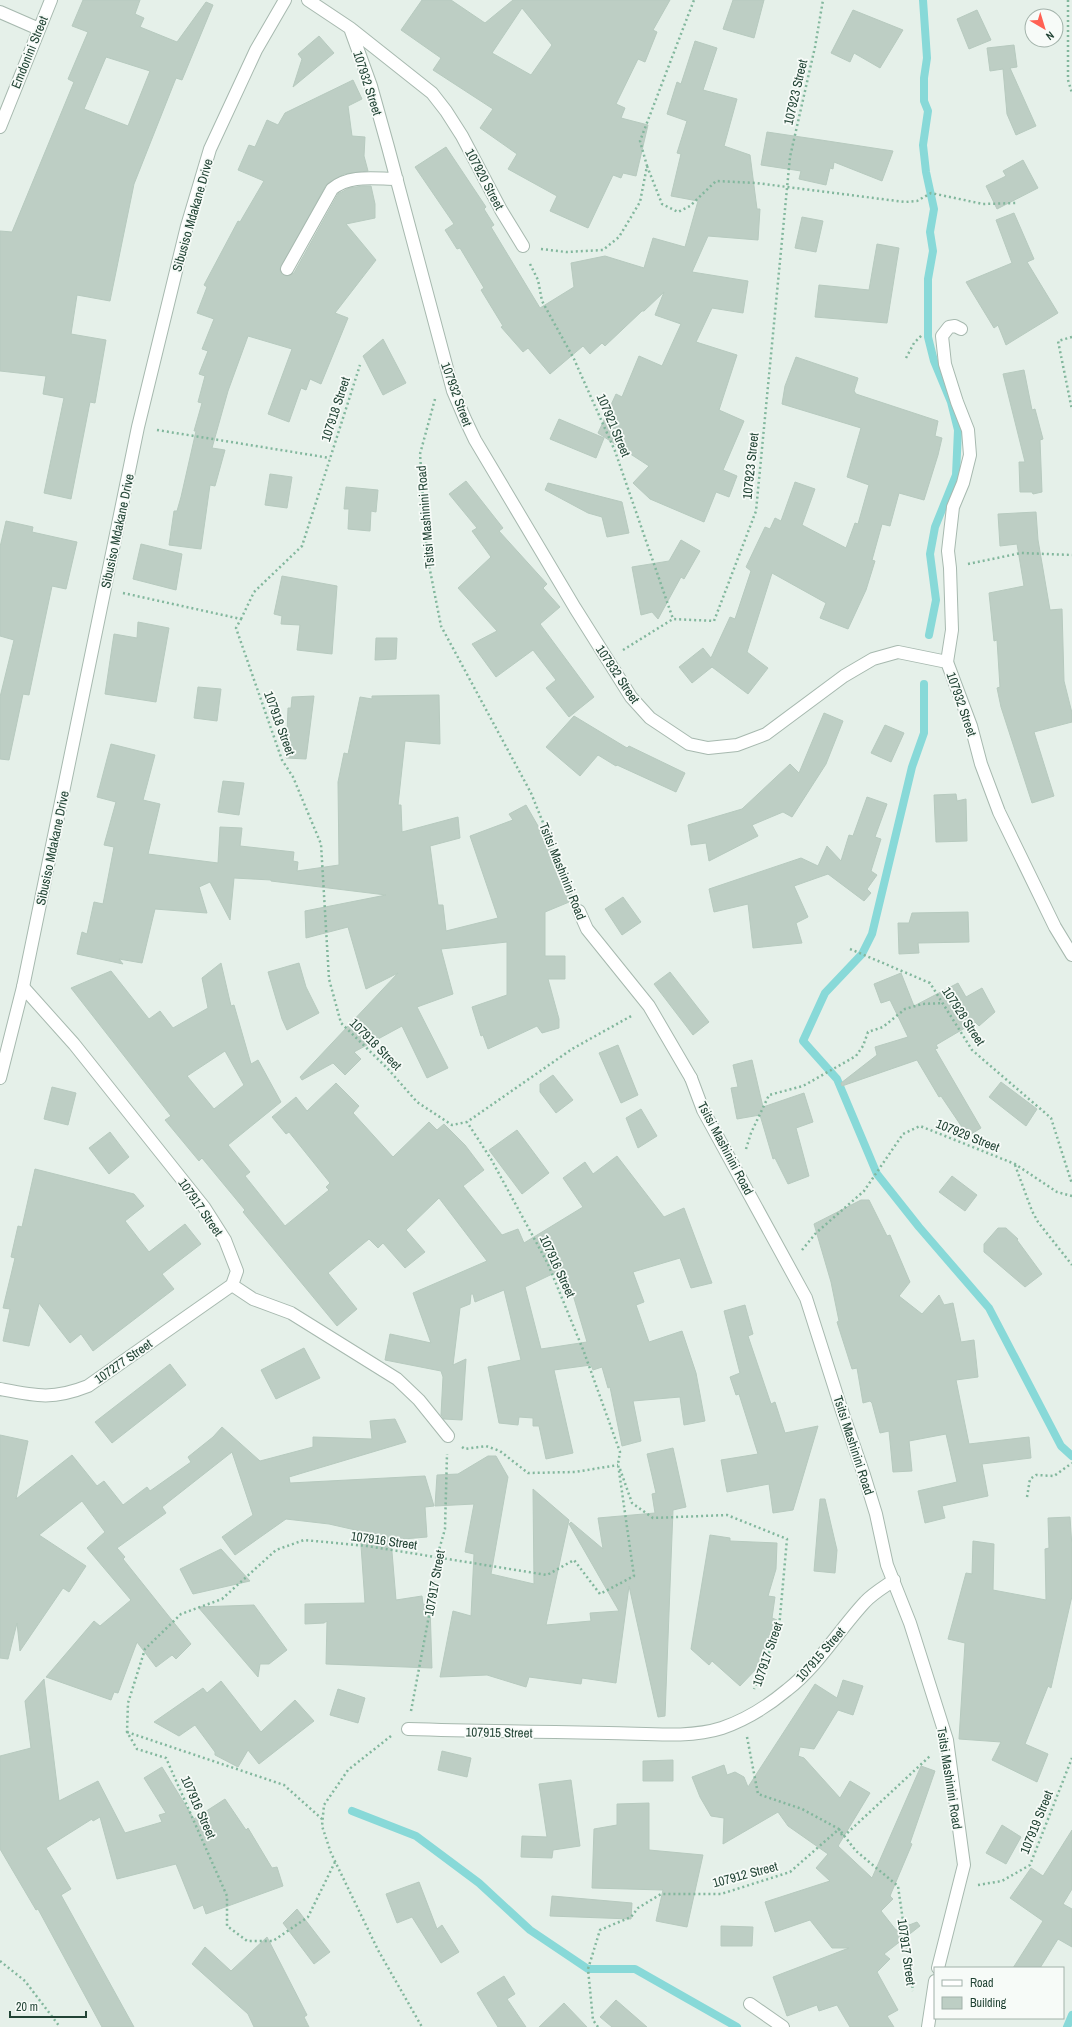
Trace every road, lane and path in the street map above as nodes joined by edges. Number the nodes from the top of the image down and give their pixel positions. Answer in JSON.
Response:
{"nodes":[{"id":1,"x":51,"y":0,"type":"edge"},
{"id":2,"x":285,"y":0,"type":"edge"},
{"id":3,"x":308,"y":0,"type":"edge"},
{"id":4,"x":694,"y":0,"type":"edge"},
{"id":5,"x":823,"y":0,"type":"edge"},
{"id":6,"x":1068,"y":0,"type":"edge"},
{"id":7,"x":0,"y":12,"type":"edge"},
{"id":8,"x":350,"y":28,"type":"junction"},
{"id":9,"x":39,"y":29,"type":"junction"},
{"id":10,"x":1072,"y":93,"type":"edge"},
{"id":11,"x":0,"y":127,"type":"edge"},
{"id":12,"x":647,"y":166,"type":"junction"},
{"id":13,"x":397,"y":179,"type":"junction"},
{"id":14,"x":788,"y":188,"type":"junction"},
{"id":15,"x":1016,"y":203,"type":"dead end"},
{"id":16,"x":523,"y":246,"type":"junction"},
{"id":17,"x":287,"y":269,"type":"dead end"},
{"id":18,"x":961,"y":329,"type":"dead end"},
{"id":19,"x":1072,"y":337,"type":"edge"},
{"id":20,"x":360,"y":365,"type":"dead end"},
{"id":21,"x":436,"y":393,"type":"dead end"},
{"id":22,"x":1072,"y":410,"type":"edge"},
{"id":23,"x":138,"y":427,"type":"junction"},
{"id":24,"x":330,"y":458,"type":"junction"},
{"id":25,"x":1072,"y":555,"type":"edge"},
{"id":26,"x":950,"y":568,"type":"junction"},
{"id":27,"x":104,"y":592,"type":"junction"},
{"id":28,"x":240,"y":619,"type":"junction"},
{"id":29,"x":673,"y":619,"type":"junction"},
{"id":30,"x":608,"y":660,"type":"junction"},
{"id":31,"x":947,"y":662,"type":"junction"},
{"id":32,"x":579,"y":911,"type":"joint"},
{"id":33,"x":850,"y":949,"type":"dead end"},
{"id":34,"x":1072,"y":955,"type":"edge"},
{"id":35,"x":23,"y":987,"type":"junction"},
{"id":36,"x":942,"y":1003,"type":"junction"},
{"id":37,"x":649,"y":1006,"type":"junction"},
{"id":38,"x":0,"y":1078,"type":"edge"},
{"id":39,"x":467,"y":1122,"type":"junction"},
{"id":40,"x":1014,"y":1164,"type":"junction"},
{"id":41,"x":739,"y":1175,"type":"junction"},
{"id":42,"x":1072,"y":1184,"type":"edge"},
{"id":43,"x":1072,"y":1196,"type":"edge"},
{"id":44,"x":789,"y":1266,"type":"junction"},
{"id":45,"x":1072,"y":1266,"type":"edge"},
{"id":46,"x":232,"y":1285,"type":"junction"},
{"id":47,"x":0,"y":1389,"type":"edge"},
{"id":48,"x":448,"y":1436,"type":"junction"},
{"id":49,"x":1072,"y":1463,"type":"edge"},
{"id":50,"x":618,"y":1464,"type":"junction"},
{"id":51,"x":1027,"y":1497,"type":"dead end"},
{"id":52,"x":437,"y":1557,"type":"junction"},
{"id":53,"x":894,"y":1580,"type":"junction"},
{"id":54,"x":743,"y":1718,"type":"junction"},
{"id":55,"x":408,"y":1729,"type":"junction"},
{"id":56,"x":128,"y":1732,"type":"junction"},
{"id":57,"x":947,"y":1740,"type":"junction"},
{"id":58,"x":1072,"y":1758,"type":"edge"},
{"id":59,"x":323,"y":1819,"type":"junction"},
{"id":60,"x":839,"y":1829,"type":"junction"},
{"id":61,"x":336,"y":1862,"type":"junction"},
{"id":62,"x":958,"y":1889,"type":"junction"},
{"id":63,"x":0,"y":1961,"type":"edge"},
{"id":64,"x":938,"y":1967,"type":"edge"},
{"id":65,"x":934,"y":1988,"type":"edge"},
{"id":66,"x":913,"y":1996,"type":"dead end"},
{"id":67,"x":750,"y":2004,"type":"dead end"},
{"id":68,"x":60,"y":2027,"type":"edge"},
{"id":69,"x":422,"y":2027,"type":"edge"},
{"id":70,"x":598,"y":2027,"type":"edge"},
{"id":71,"x":782,"y":2027,"type":"edge"},
{"id":72,"x":928,"y":2027,"type":"edge"}],
"edges":[{"from":1,"to":9,"type":"street","name":"Emdonini Street"},
{"from":2,"to":23,"type":"street","name":"Sibusiso Mdakane Drive"},
{"from":3,"to":8,"type":"street","name":"107920 Street"},
{"from":4,"to":12,"type":"path"},
{"from":5,"to":14,"type":"path","name":"107923 Street"},
{"from":6,"to":10,"type":"path"},
{"from":7,"to":9,"type":"street"},
{"from":8,"to":13,"type":"street","name":"107932 Street"},
{"from":8,"to":16,"type":"street","name":"107920 Street"},
{"from":9,"to":11,"type":"street","name":"Emdonini Street"},
{"from":12,"to":14,"type":"path"},
{"from":12,"to":16,"type":"path"},
{"from":13,"to":17,"type":"street"},
{"from":13,"to":30,"type":"street","name":"107932 Street"},
{"from":14,"to":15,"type":"path"},
{"from":14,"to":29,"type":"path","name":"107923 Street"},
{"from":16,"to":29,"type":"path","name":"107921 Street"},
{"from":18,"to":26,"type":"street"},
{"from":19,"to":22,"type":"path"},
{"from":20,"to":24,"type":"path","name":"107918 Street"},
{"from":21,"to":32,"type":"path","name":"Tsitsi Mashinini Road"},
{"from":23,"to":24,"type":"path","name":"107918 Street"},
{"from":23,"to":27,"type":"street","name":"Sibusiso Mdakane Drive"},
{"from":24,"to":28,"type":"path","name":"107918 Street"},
{"from":25,"to":26,"type":"path"},
{"from":26,"to":31,"type":"street"},
{"from":27,"to":28,"type":"path"},
{"from":27,"to":35,"type":"street","name":"Sibusiso Mdakane Drive"},
{"from":28,"to":39,"type":"path","name":"107918 Street"},
{"from":29,"to":30,"type":"path"},
{"from":30,"to":31,"type":"street","name":"107932 Street"},
{"from":31,"to":34,"type":"street","name":"107932 Street"},
{"from":32,"to":37,"type":"street","name":"Tsitsi Mashinini Road"},
{"from":33,"to":36,"type":"path","name":"107928 Street"},
{"from":35,"to":38,"type":"street","name":"Sibusiso Mdakane Drive"},
{"from":35,"to":46,"type":"street","name":"107917 Street"},
{"from":36,"to":41,"type":"path"},
{"from":36,"to":42,"type":"path","name":"107928 Street"},
{"from":37,"to":39,"type":"path"},
{"from":37,"to":41,"type":"street","name":"Tsitsi Mashinini Road"},
{"from":39,"to":50,"type":"path","name":"107916 Street"},
{"from":40,"to":43,"type":"path","name":"107929 Street"},
{"from":40,"to":44,"type":"path","name":"107929 Street"},
{"from":40,"to":45,"type":"path"},
{"from":41,"to":44,"type":"street","name":"Tsitsi Mashinini Road"},
{"from":44,"to":53,"type":"street","name":"Tsitsi Mashinini Road"},
{"from":46,"to":47,"type":"street","name":"107277 Street"},
{"from":46,"to":48,"type":"street"},
{"from":48,"to":50,"type":"path"},
{"from":48,"to":52,"type":"path","name":"107917 Street"},
{"from":49,"to":51,"type":"path"},
{"from":50,"to":52,"type":"path","name":"107916 Street"},
{"from":50,"to":54,"type":"path","name":"107917 Street"},
{"from":52,"to":55,"type":"path","name":"107917 Street"},
{"from":52,"to":56,"type":"path","name":"107916 Street"},
{"from":53,"to":54,"type":"street","name":"107915 Street"},
{"from":53,"to":57,"type":"street","name":"Tsitsi Mashinini Road"},
{"from":54,"to":55,"type":"street","name":"107915 Street"},
{"from":54,"to":60,"type":"path","name":"107917 Street"},
{"from":55,"to":59,"type":"path"},
{"from":56,"to":59,"type":"path"},
{"from":56,"to":61,"type":"path","name":"107916 Street"},
{"from":57,"to":60,"type":"path"},
{"from":57,"to":62,"type":"street","name":"Tsitsi Mashinini Road"},
{"from":58,"to":62,"type":"path","name":"107919 Street"},
{"from":59,"to":61,"type":"path"},
{"from":60,"to":66,"type":"path","name":"107917 Street"},
{"from":60,"to":70,"type":"path","name":"107912 Street"},
{"from":61,"to":69,"type":"path"},
{"from":62,"to":64,"type":"street","name":"Tsitsi Mashinini Road"},
{"from":63,"to":68,"type":"path"},
{"from":65,"to":72,"type":"street"},
{"from":67,"to":71,"type":"street"}]}
